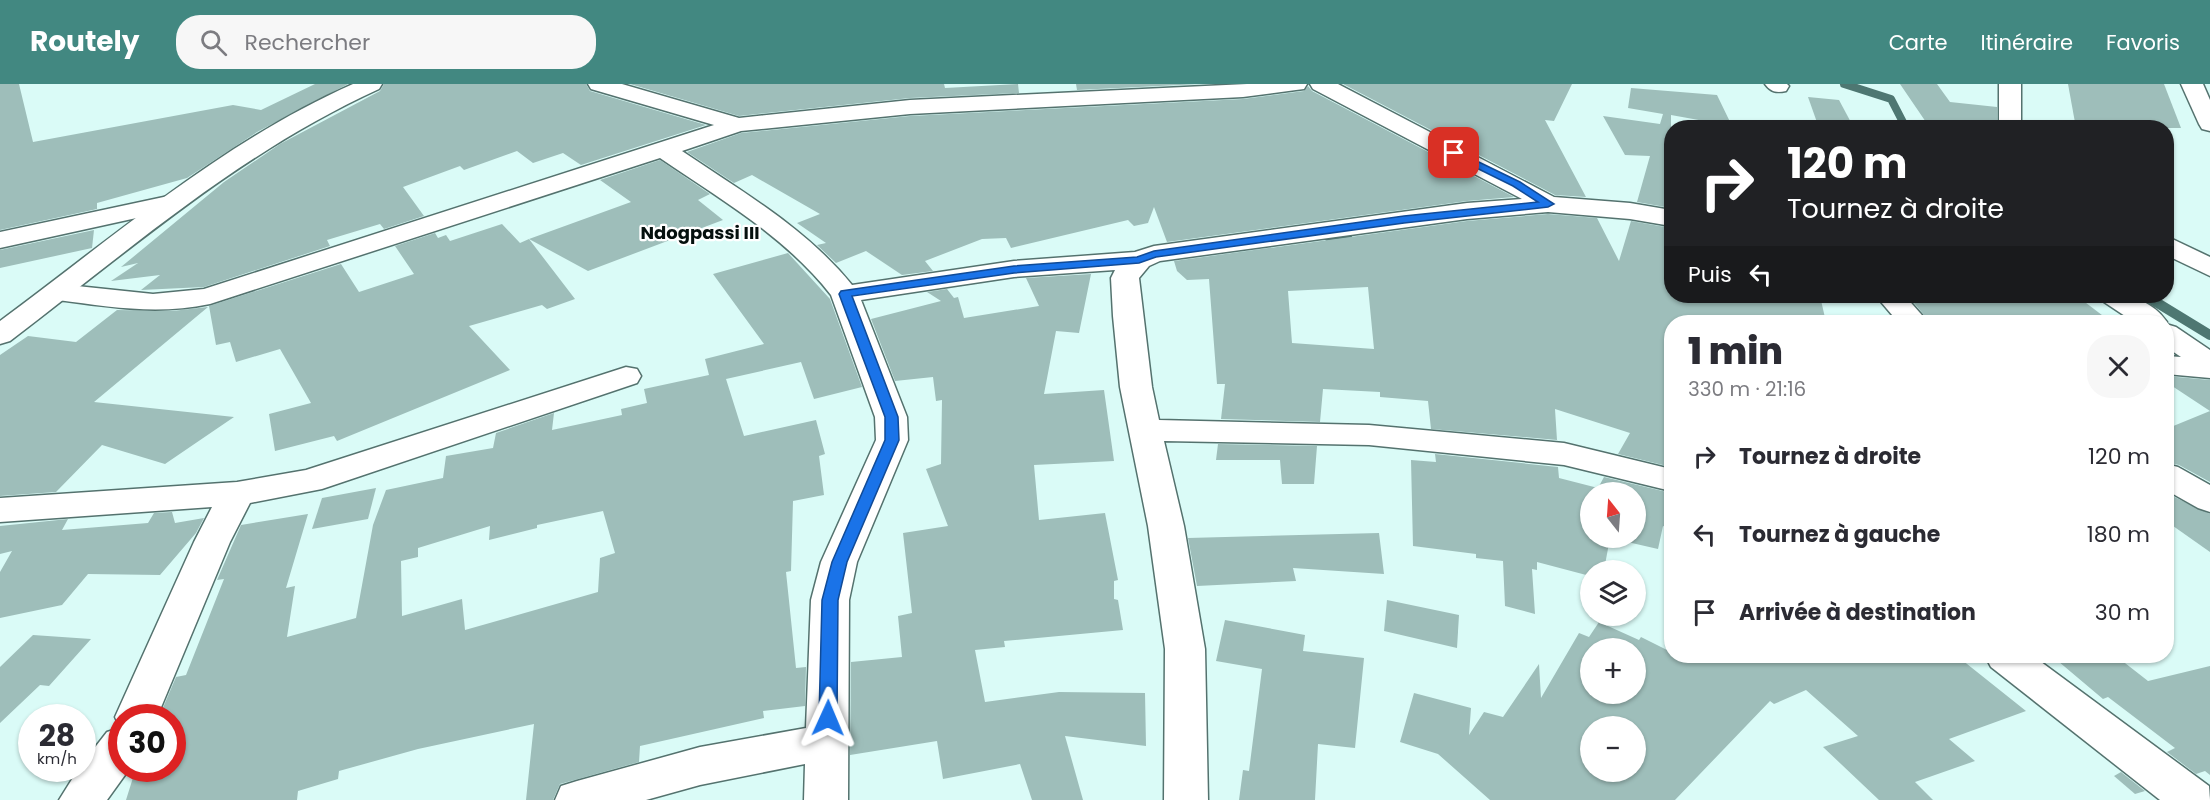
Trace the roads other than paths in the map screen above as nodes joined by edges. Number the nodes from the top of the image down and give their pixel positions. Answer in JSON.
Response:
{"nodes":[{"id":1,"x":371,"y":84,"type":"edge"},
{"id":2,"x":599,"y":84,"type":"edge"},
{"id":3,"x":1296,"y":84,"type":"edge"},
{"id":4,"x":1321,"y":84,"type":"edge"},
{"id":5,"x":2010,"y":84,"type":"edge"},
{"id":6,"x":2192,"y":84,"type":"edge"},
{"id":7,"x":909,"y":95,"type":"edge"},
{"id":8,"x":2010,"y":120,"type":"edge"},
{"id":9,"x":738,"y":124,"type":"junction"},
{"id":10,"x":2210,"y":124,"type":"edge"},
{"id":11,"x":663,"y":149,"type":"junction"},
{"id":12,"x":173,"y":203,"type":"junction"},
{"id":13,"x":1548,"y":204,"type":"junction"},
{"id":14,"x":1664,"y":217,"type":"edge"},
{"id":15,"x":0,"y":240,"type":"edge"},
{"id":16,"x":2174,"y":248,"type":"edge"},
{"id":17,"x":1139,"y":260,"type":"junction"},
{"id":18,"x":2210,"y":268,"type":"edge"},
{"id":19,"x":58,"y":292,"type":"junction"},
{"id":20,"x":845,"y":294,"type":"junction"},
{"id":21,"x":1896,"y":303,"type":"edge"},
{"id":22,"x":2124,"y":303,"type":"edge"},
{"id":23,"x":1907,"y":315,"type":"edge"},
{"id":24,"x":2142,"y":315,"type":"edge"},
{"id":25,"x":0,"y":334,"type":"edge"},
{"id":26,"x":2174,"y":339,"type":"edge"},
{"id":27,"x":2174,"y":365,"type":"edge"},
{"id":28,"x":2210,"y":367,"type":"edge"},
{"id":29,"x":626,"y":376,"type":"dead end"},
{"id":30,"x":1145,"y":430,"type":"junction"},
{"id":31,"x":1664,"y":478,"type":"edge"},
{"id":32,"x":2174,"y":480,"type":"edge"},
{"id":33,"x":237,"y":494,"type":"junction"},
{"id":34,"x":2210,"y":500,"type":"edge"},
{"id":35,"x":0,"y":510,"type":"edge"},
{"id":36,"x":2014,"y":663,"type":"edge"},
{"id":37,"x":142,"y":704,"type":"edge"},
{"id":38,"x":827,"y":742,"type":"junction"},
{"id":39,"x":108,"y":764,"type":"edge"},
{"id":40,"x":81,"y":800,"type":"edge"},
{"id":41,"x":577,"y":800,"type":"edge"},
{"id":42,"x":826,"y":800,"type":"edge"},
{"id":43,"x":1186,"y":800,"type":"edge"},
{"id":44,"x":2193,"y":800,"type":"edge"}],
"edges":[{"from":1,"to":12,"type":"street"},
{"from":2,"to":9,"type":"street"},
{"from":3,"to":7,"type":"street"},
{"from":4,"to":13,"type":"street"},
{"from":5,"to":8,"type":"street"},
{"from":6,"to":10,"type":"street"},
{"from":7,"to":9,"type":"street"},
{"from":9,"to":11,"type":"street"},
{"from":11,"to":19,"type":"street"},
{"from":11,"to":20,"type":"street"},
{"from":12,"to":15,"type":"street"},
{"from":12,"to":19,"type":"street"},
{"from":13,"to":14,"type":"street"},
{"from":13,"to":17,"type":"street"},
{"from":16,"to":18,"type":"street"},
{"from":17,"to":20,"type":"street"},
{"from":17,"to":30,"type":"street"},
{"from":19,"to":25,"type":"street"},
{"from":20,"to":38,"type":"street"},
{"from":21,"to":23,"type":"street"},
{"from":22,"to":24,"type":"street"},
{"from":26,"to":28,"type":"street"},
{"from":27,"to":28,"type":"street"},
{"from":29,"to":33,"type":"street"},
{"from":30,"to":31,"type":"street"},
{"from":30,"to":43,"type":"street"},
{"from":32,"to":34,"type":"street"},
{"from":33,"to":35,"type":"street"},
{"from":33,"to":37,"type":"street"},
{"from":36,"to":44,"type":"street"},
{"from":38,"to":41,"type":"street"},
{"from":38,"to":42,"type":"street"},
{"from":39,"to":40,"type":"street"}]}
